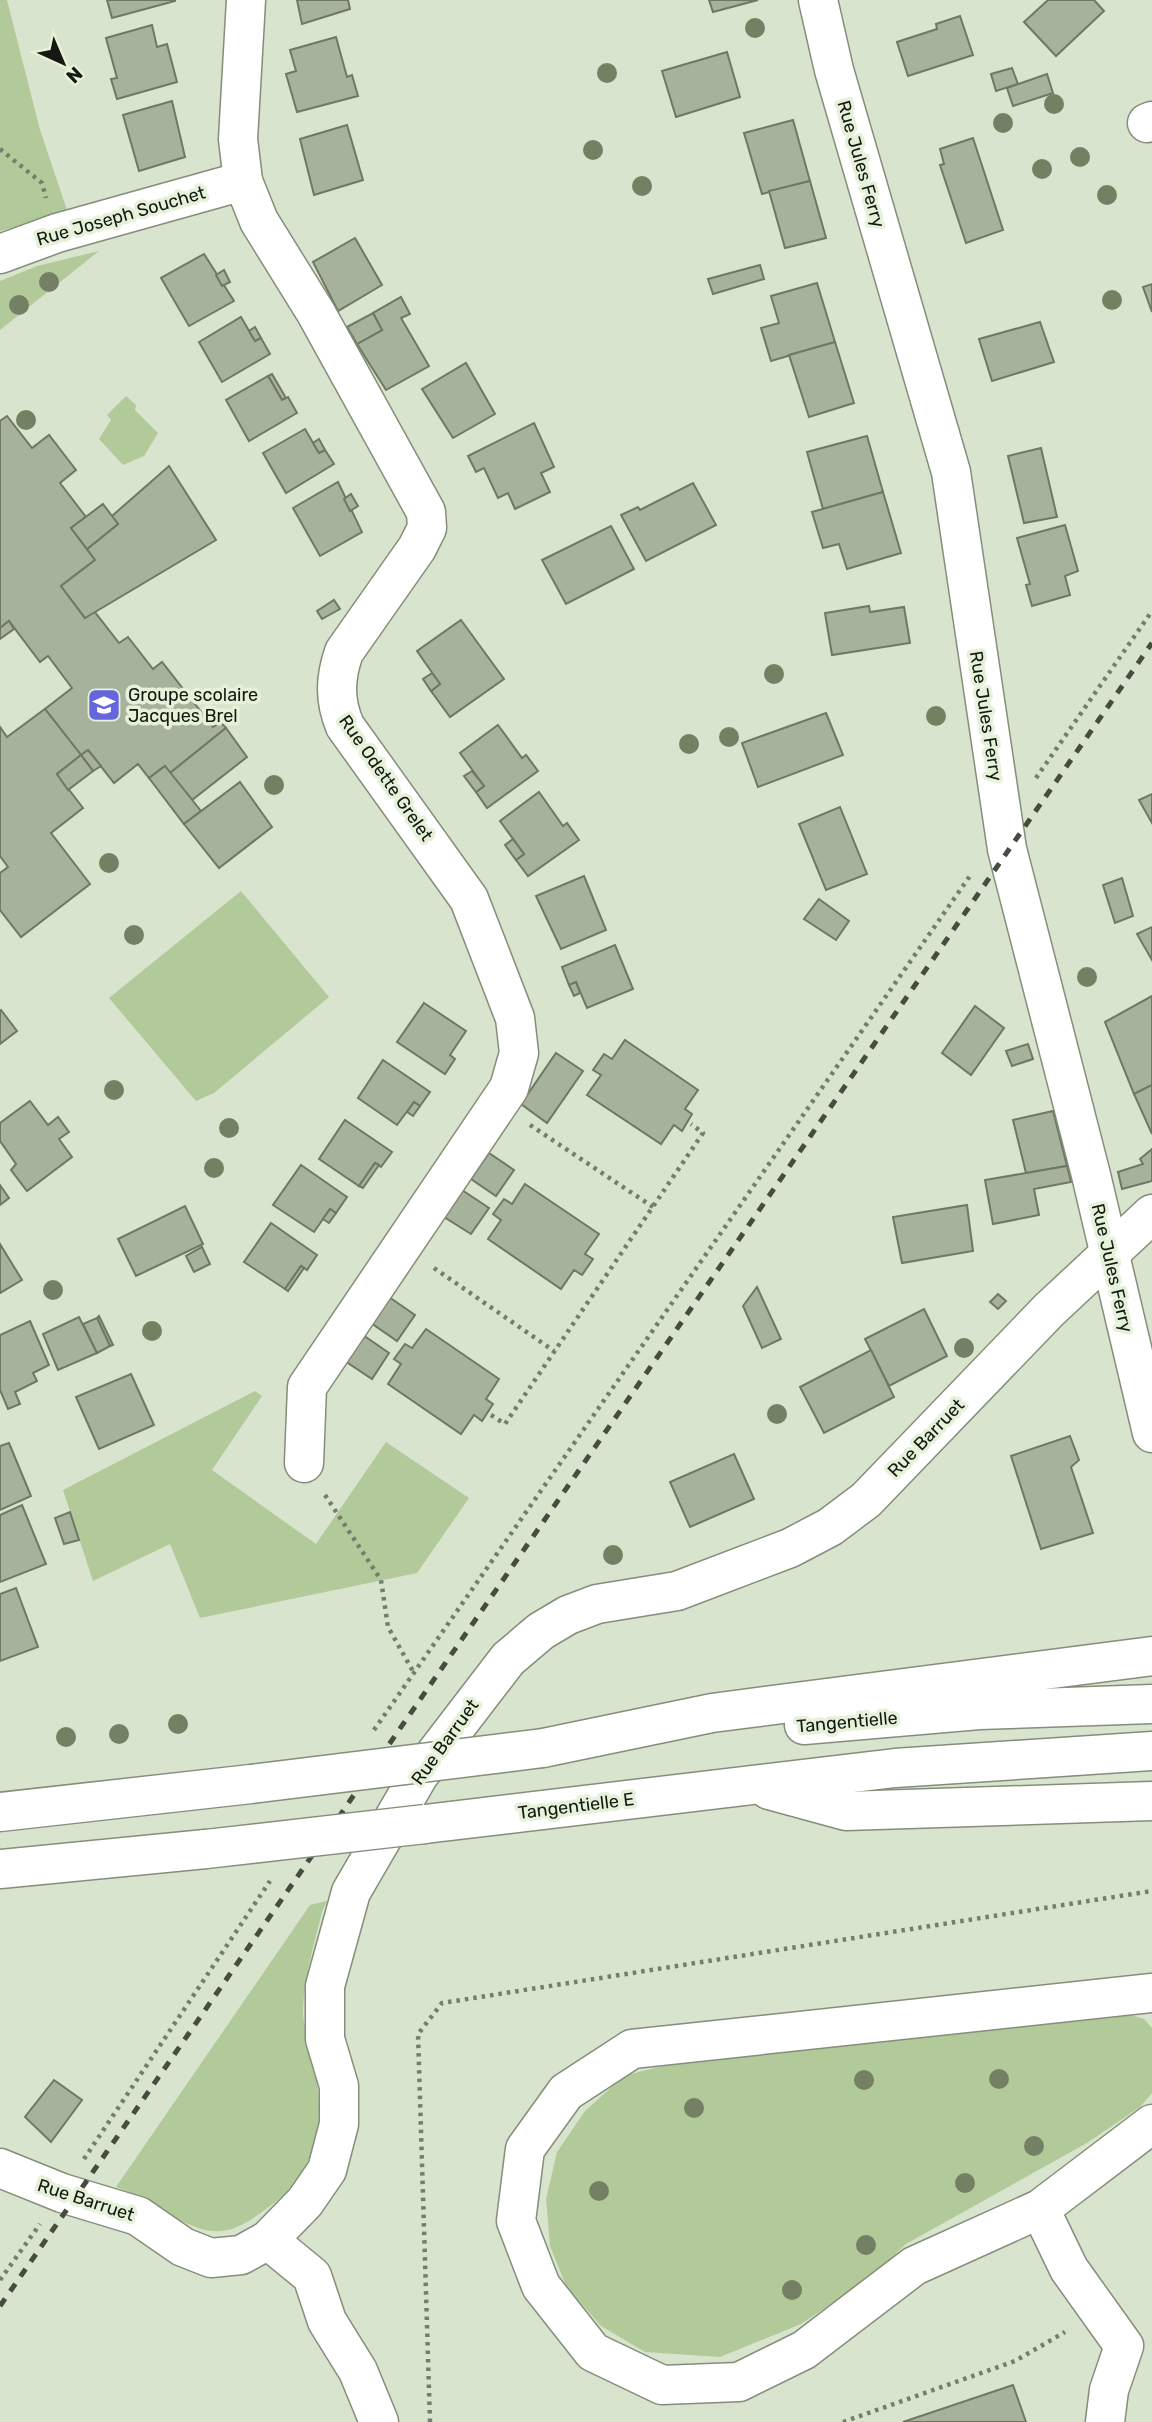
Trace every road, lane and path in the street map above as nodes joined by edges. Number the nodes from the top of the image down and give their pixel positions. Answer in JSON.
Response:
{"nodes":[{"id":1,"x":246,"y":0,"type":"edge"},
{"id":2,"x":818,"y":0,"type":"edge"},
{"id":3,"x":0,"y":149,"type":"edge"},
{"id":4,"x":243,"y":181,"type":"junction"},
{"id":5,"x":57,"y":233,"type":"junction"},
{"id":6,"x":0,"y":254,"type":"edge"},
{"id":7,"x":1152,"y":611,"type":"edge"},
{"id":8,"x":1033,"y":782,"type":"dead end"},
{"id":9,"x":973,"y":871,"type":"dead end"},
{"id":10,"x":522,"y":1120,"type":"dead end"},
{"id":11,"x":691,"y":1124,"type":"dead end"},
{"id":12,"x":653,"y":1207,"type":"junction"},
{"id":13,"x":1152,"y":1214,"type":"edge"},
{"id":14,"x":1108,"y":1254,"type":"junction"},
{"id":15,"x":428,"y":1263,"type":"dead end"},
{"id":16,"x":554,"y":1350,"type":"junction"},
{"id":17,"x":491,"y":1415,"type":"dead end"},
{"id":18,"x":1152,"y":1433,"type":"edge"},
{"id":19,"x":304,"y":1463,"type":"joint"},
{"id":20,"x":1152,"y":1656,"type":"edge"},
{"id":21,"x":414,"y":1673,"type":"junction"},
{"id":22,"x":1152,"y":1703,"type":"edge"},
{"id":23,"x":366,"y":1741,"type":"dead end"},
{"id":24,"x":543,"y":1748,"type":"junction"},
{"id":25,"x":1152,"y":1751,"type":"edge"},
{"id":26,"x":750,"y":1784,"type":"junction"},
{"id":27,"x":1152,"y":1801,"type":"edge"},
{"id":28,"x":0,"y":1812,"type":"edge"},
{"id":29,"x":0,"y":1869,"type":"edge"},
{"id":30,"x":275,"y":1874,"type":"dead end"},
{"id":31,"x":1152,"y":1993,"type":"edge"},
{"id":32,"x":1152,"y":2124,"type":"edge"},
{"id":33,"x":79,"y":2166,"type":"dead end"},
{"id":34,"x":0,"y":2168,"type":"edge"},
{"id":35,"x":1040,"y":2209,"type":"junction"},
{"id":36,"x":43,"y":2220,"type":"dead end"},
{"id":37,"x":268,"y":2240,"type":"junction"},
{"id":38,"x":0,"y":2280,"type":"edge"},
{"id":39,"x":1066,"y":2332,"type":"dead end"},
{"id":40,"x":1138,"y":2350,"type":"edge"},
{"id":41,"x":379,"y":2422,"type":"edge"},
{"id":42,"x":843,"y":2422,"type":"edge"},
{"id":43,"x":1105,"y":2422,"type":"edge"}],
"edges":[{"from":1,"to":4,"type":"street","name":"Rue Odette Grelet"},
{"from":2,"to":14,"type":"street","name":"Rue Jules Ferry"},
{"from":3,"to":5,"type":"path"},
{"from":4,"to":5,"type":"street","name":"Rue Joseph Souchet"},
{"from":4,"to":19,"type":"street","name":"Rue Odette Grelet"},
{"from":5,"to":6,"type":"street","name":"Rue Joseph Souchet"},
{"from":7,"to":8,"type":"path"},
{"from":9,"to":21,"type":"path"},
{"from":10,"to":12,"type":"path"},
{"from":11,"to":12,"type":"path"},
{"from":12,"to":16,"type":"path"},
{"from":13,"to":14,"type":"street","name":"Rue Barruet"},
{"from":14,"to":18,"type":"street","name":"Rue Jules Ferry"},
{"from":14,"to":37,"type":"street","name":"Rue Barruet"},
{"from":15,"to":16,"type":"path"},
{"from":16,"to":17,"type":"path"},
{"from":19,"to":21,"type":"path"},
{"from":20,"to":24,"type":"street"},
{"from":21,"to":23,"type":"path"},
{"from":22,"to":24,"type":"street","name":"Tangentielle"},
{"from":24,"to":28,"type":"street","bridge":true},
{"from":25,"to":26,"type":"street","name":"Tangentielle E"},
{"from":26,"to":27,"type":"street"},
{"from":26,"to":29,"type":"street","name":"Tangentielle E","bridge":true},
{"from":30,"to":33,"type":"path"},
{"from":31,"to":35,"type":"street"},
{"from":32,"to":35,"type":"street"},
{"from":34,"to":37,"type":"street","name":"Rue Barruet"},
{"from":35,"to":40,"type":"street"},
{"from":36,"to":38,"type":"path"},
{"from":37,"to":41,"type":"street"},
{"from":39,"to":42,"type":"path"},
{"from":40,"to":43,"type":"street"}]}
